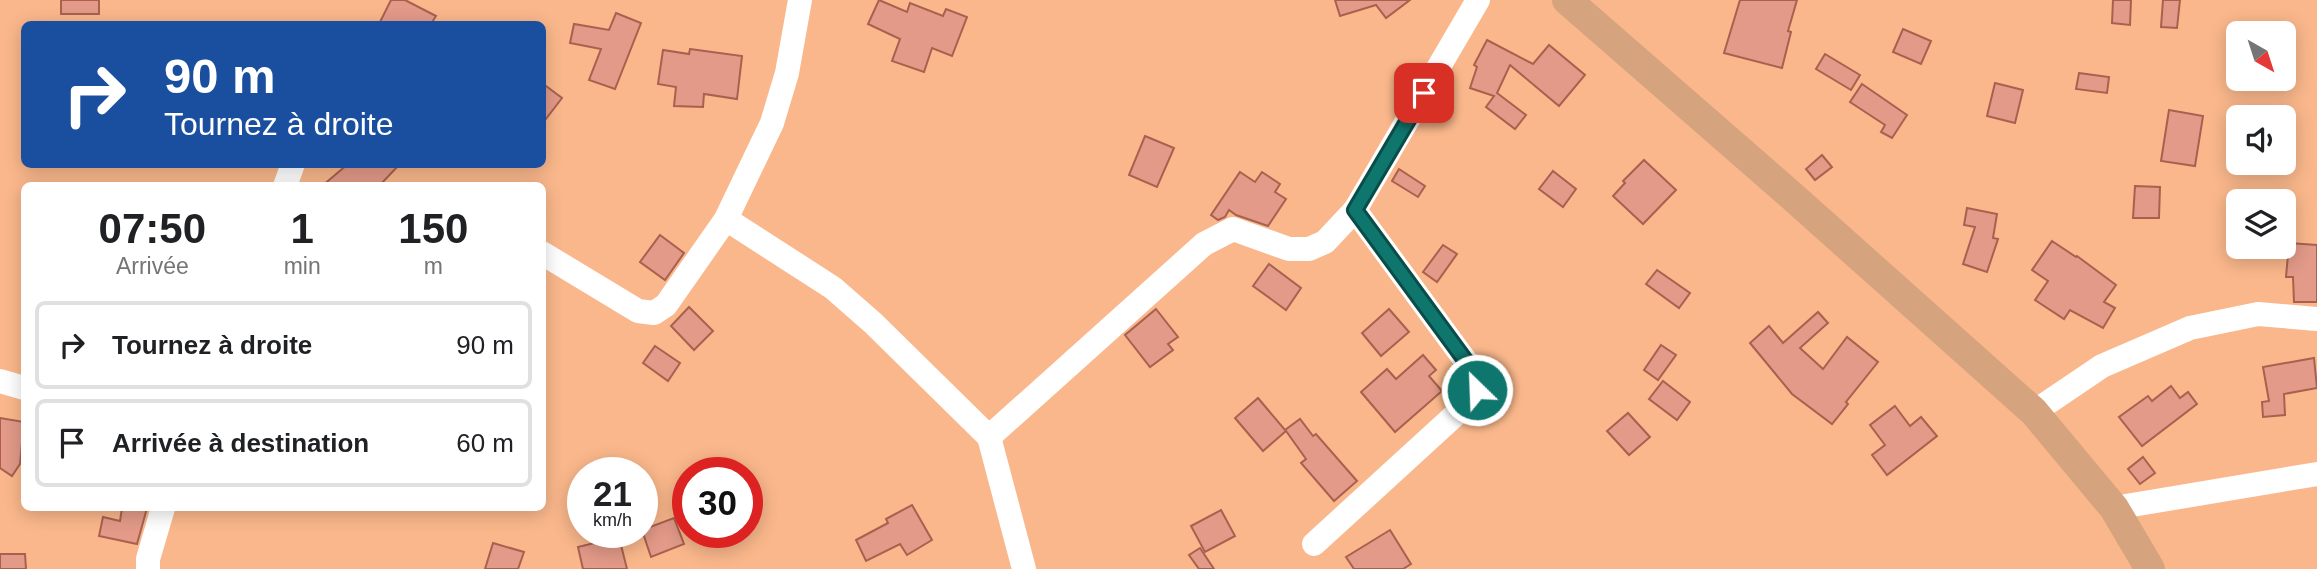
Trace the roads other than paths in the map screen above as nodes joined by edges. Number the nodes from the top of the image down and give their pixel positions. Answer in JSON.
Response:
{"nodes":[{"id":1,"x":800,"y":0,"type":"edge"},
{"id":2,"x":1478,"y":0,"type":"edge"},
{"id":3,"x":1567,"y":0,"type":"edge"},
{"id":4,"x":1355,"y":210,"type":"junction"},
{"id":5,"x":726,"y":219,"type":"junction"},
{"id":6,"x":546,"y":255,"type":"edge"},
{"id":7,"x":2317,"y":319,"type":"edge"},
{"id":8,"x":0,"y":381,"type":"edge"},
{"id":9,"x":21,"y":387,"type":"edge"},
{"id":10,"x":2034,"y":412,"type":"junction"},
{"id":11,"x":989,"y":437,"type":"junction"},
{"id":12,"x":2317,"y":472,"type":"edge"},
{"id":13,"x":2114,"y":508,"type":"junction"},
{"id":14,"x":162,"y":511,"type":"edge"},
{"id":15,"x":1314,"y":544,"type":"dead end"},
{"id":16,"x":148,"y":569,"type":"edge"},
{"id":17,"x":1024,"y":569,"type":"edge"},
{"id":18,"x":2150,"y":569,"type":"edge"}],
"edges":[{"from":1,"to":5,"type":"street"},
{"from":2,"to":4,"type":"street"},
{"from":3,"to":10,"type":"main road"},
{"from":4,"to":11,"type":"street"},
{"from":4,"to":15,"type":"street"},
{"from":5,"to":6,"type":"street"},
{"from":5,"to":11,"type":"street"},
{"from":7,"to":10,"type":"street"},
{"from":8,"to":9,"type":"street"},
{"from":10,"to":13,"type":"main road"},
{"from":11,"to":17,"type":"street"},
{"from":12,"to":13,"type":"street"},
{"from":13,"to":18,"type":"main road"},
{"from":14,"to":16,"type":"street"}]}
